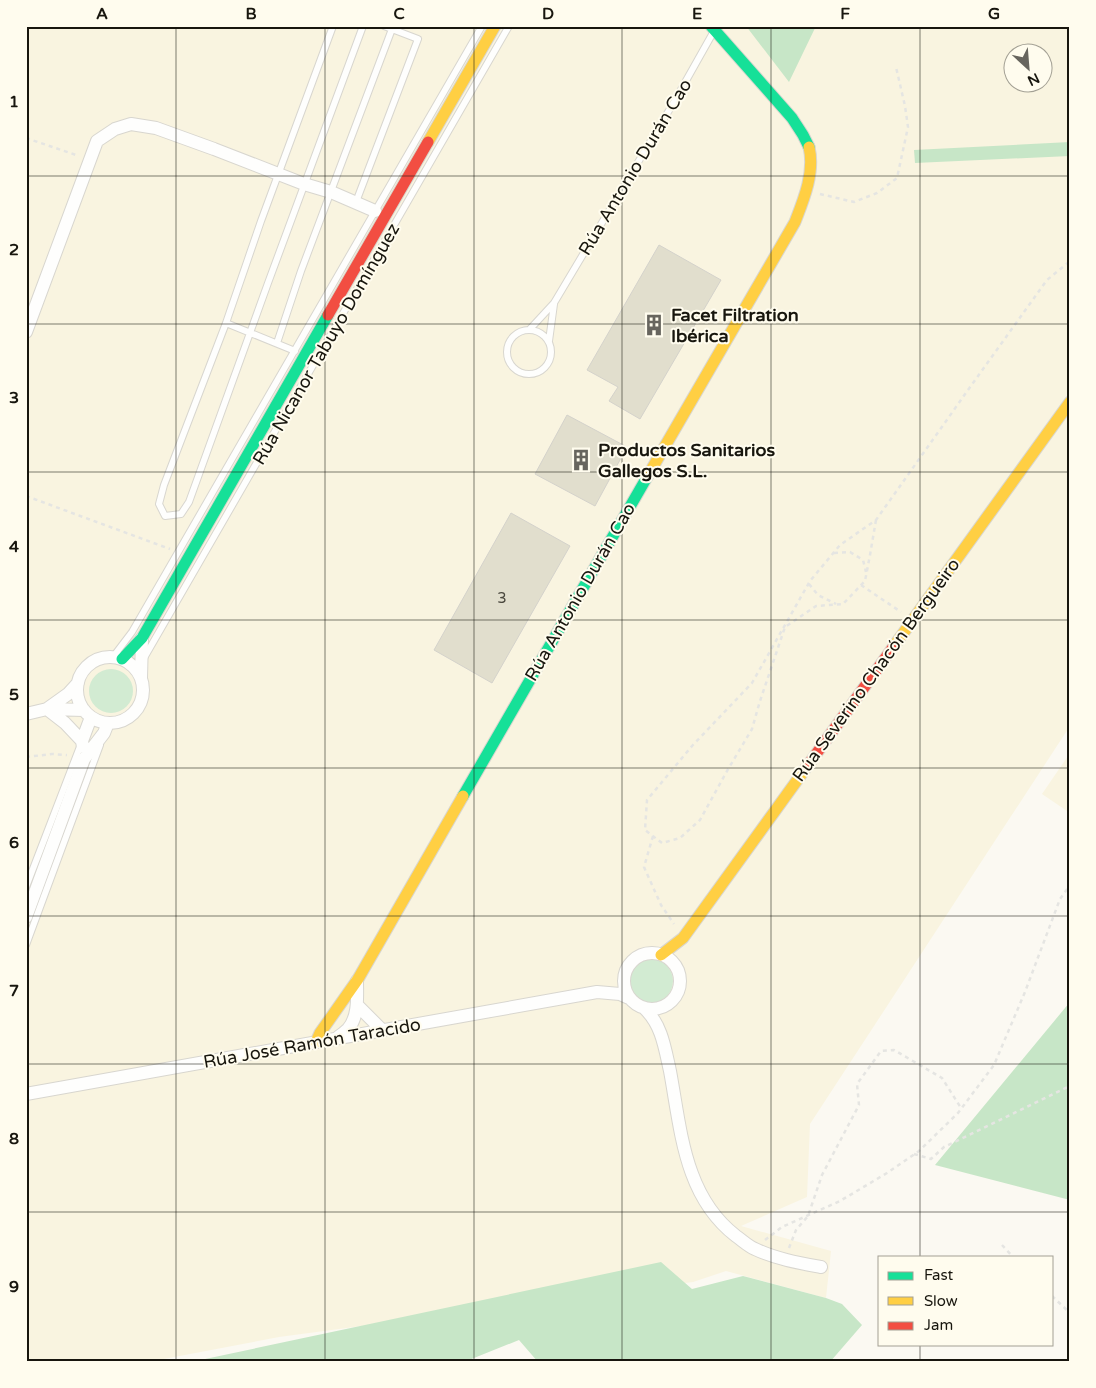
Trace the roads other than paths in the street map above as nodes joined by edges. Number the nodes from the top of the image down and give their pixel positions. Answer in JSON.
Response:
{"nodes":[{"id":1,"x":333,"y":26,"type":"edge"},
{"id":2,"x":363,"y":26,"type":"edge"},
{"id":3,"x":384,"y":26,"type":"edge"},
{"id":4,"x":482,"y":26,"type":"edge"},
{"id":5,"x":495,"y":26,"type":"edge"},
{"id":6,"x":509,"y":26,"type":"edge"},
{"id":7,"x":713,"y":28,"type":"edge"},
{"id":8,"x":392,"y":29,"type":"junction"},
{"id":9,"x":279,"y":174,"type":"junction"},
{"id":10,"x":304,"y":184,"type":"junction"},
{"id":11,"x":331,"y":192,"type":"junction"},
{"id":12,"x":356,"y":202,"type":"junction"},
{"id":13,"x":375,"y":212,"type":"junction"},
{"id":14,"x":554,"y":303,"type":"junction"},
{"id":15,"x":226,"y":323,"type":"junction"},
{"id":16,"x":530,"y":329,"type":"junction"},
{"id":17,"x":26,"y":332,"type":"edge"},
{"id":18,"x":250,"y":332,"type":"junction"},
{"id":19,"x":549,"y":342,"type":"junction"},
{"id":20,"x":277,"y":343,"type":"junction"},
{"id":21,"x":295,"y":351,"type":"junction"},
{"id":22,"x":1070,"y":402,"type":"edge"},
{"id":23,"x":142,"y":638,"type":"junction"},
{"id":24,"x":117,"y":658,"type":"junction"},
{"id":25,"x":142,"y":661,"type":"junction"},
{"id":26,"x":141,"y":678,"type":"junction"},
{"id":27,"x":78,"y":683,"type":"junction"},
{"id":28,"x":47,"y":709,"type":"junction"},
{"id":29,"x":87,"y":713,"type":"junction"},
{"id":30,"x":26,"y":714,"type":"edge"},
{"id":31,"x":106,"y":728,"type":"junction"},
{"id":32,"x":82,"y":741,"type":"junction"},
{"id":33,"x":80,"y":758,"type":"junction"},
{"id":34,"x":26,"y":887,"type":"edge"},
{"id":35,"x":26,"y":917,"type":"edge"},
{"id":36,"x":683,"y":938,"type":"junction"},
{"id":37,"x":26,"y":945,"type":"edge"},
{"id":38,"x":661,"y":955,"type":"junction"},
{"id":39,"x":677,"y":968,"type":"junction"},
{"id":40,"x":624,"y":974,"type":"junction"},
{"id":41,"x":358,"y":978,"type":"junction"},
{"id":42,"x":597,"y":992,"type":"junction"},
{"id":43,"x":629,"y":998,"type":"junction"},
{"id":44,"x":343,"y":1002,"type":"junction"},
{"id":45,"x":357,"y":1005,"type":"junction"},
{"id":46,"x":666,"y":1006,"type":"junction"},
{"id":47,"x":645,"y":1009,"type":"junction"},
{"id":48,"x":382,"y":1030,"type":"junction"},
{"id":49,"x":662,"y":1036,"type":"junction"},
{"id":50,"x":338,"y":1037,"type":"junction"},
{"id":51,"x":316,"y":1042,"type":"junction"},
{"id":52,"x":26,"y":1094,"type":"edge"},
{"id":53,"x":821,"y":1267,"type":"dead end"}],
"edges":[{"from":1,"to":9,"type":"lane"},
{"from":2,"to":10,"type":"lane"},
{"from":3,"to":8,"type":"lane"},
{"from":4,"to":13,"type":"lane","name":"Rúa Nicanor Tabuyo Domínguez"},
{"from":5,"to":23,"type":"street","name":"Rúa Nicanor Tabuyo Domínguez"},
{"from":6,"to":25,"type":"lane","name":"Rúa Nicanor Tabuyo Domínguez"},
{"from":7,"to":14,"type":"lane","name":"Rúa Antonio Durán Cao"},
{"from":7,"to":41,"type":"street","name":"Rúa Antonio Durán Cao"},
{"from":8,"to":11,"type":"lane"},
{"from":8,"to":12,"type":"lane"},
{"from":9,"to":10,"type":"street"},
{"from":9,"to":15,"type":"lane"},
{"from":9,"to":17,"type":"street"},
{"from":10,"to":11,"type":"street"},
{"from":10,"to":18,"type":"lane"},
{"from":11,"to":12,"type":"street"},
{"from":11,"to":20,"type":"lane"},
{"from":12,"to":13,"type":"street"},
{"from":13,"to":21,"type":"lane","name":"Rúa Nicanor Tabuyo Domínguez"},
{"from":14,"to":16,"type":"lane"},
{"from":14,"to":19,"type":"lane"},
{"from":15,"to":18,"type":"lane"},
{"from":15,"to":18,"type":"lane"},
{"from":16,"to":19,"type":"lane"},
{"from":16,"to":19,"type":"lane"},
{"from":18,"to":20,"type":"lane"},
{"from":20,"to":21,"type":"lane"},
{"from":21,"to":24,"type":"lane","name":"Rúa Nicanor Tabuyo Domínguez"},
{"from":22,"to":36,"type":"street","name":"Rúa Severino Chacón Bergueiro"},
{"from":23,"to":24,"type":"street","name":"Rúa Nicanor Tabuyo Domínguez"},
{"from":23,"to":25,"type":"street","name":"Rúa Nicanor Tabuyo Domínguez"},
{"from":24,"to":26,"type":"street"},
{"from":24,"to":27,"type":"street"},
{"from":25,"to":26,"type":"street","name":"Rúa Nicanor Tabuyo Domínguez"},
{"from":26,"to":31,"type":"street"},
{"from":27,"to":28,"type":"street"},
{"from":27,"to":29,"type":"street"},
{"from":28,"to":29,"type":"street"},
{"from":28,"to":30,"type":"street"},
{"from":28,"to":32,"type":"street"},
{"from":29,"to":31,"type":"street"},
{"from":29,"to":32,"type":"street"},
{"from":31,"to":33,"type":"street"},
{"from":31,"to":37,"type":"lane"},
{"from":32,"to":33,"type":"street"},
{"from":33,"to":34,"type":"lane"},
{"from":33,"to":35,"type":"street"},
{"from":36,"to":38,"type":"street","name":"Rúa Severino Chacón Bergueiro"},
{"from":36,"to":39,"type":"street","name":"Rúa Severino Chacón Bergueiro"},
{"from":38,"to":39,"type":"street"},
{"from":38,"to":40,"type":"street"},
{"from":39,"to":46,"type":"street"},
{"from":40,"to":42,"type":"street","name":"Rúa José Ramón Taracido"},
{"from":40,"to":43,"type":"street"},
{"from":41,"to":44,"type":"street","name":"Rúa Antonio Durán Cao"},
{"from":41,"to":45,"type":"street","name":"Rúa Antonio Durán Cao"},
{"from":42,"to":43,"type":"street","name":"Rúa José Ramón Taracido"},
{"from":42,"to":48,"type":"street","name":"Rúa José Ramón Taracido"},
{"from":43,"to":47,"type":"street"},
{"from":44,"to":50,"type":"street","name":"Rúa Antonio Durán Cao"},
{"from":44,"to":51,"type":"street","name":"Rúa Antonio Durán Cao"},
{"from":45,"to":48,"type":"street"},
{"from":45,"to":50,"type":"street","name":"Rúa Antonio Durán Cao"},
{"from":46,"to":47,"type":"street"},
{"from":46,"to":49,"type":"street"},
{"from":47,"to":49,"type":"street"},
{"from":48,"to":50,"type":"street","name":"Rúa José Ramón Taracido"},
{"from":49,"to":53,"type":"street"},
{"from":50,"to":51,"type":"street","name":"Rúa José Ramón Taracido"},
{"from":51,"to":52,"type":"street","name":"Rúa José Ramón Taracido"}]}
